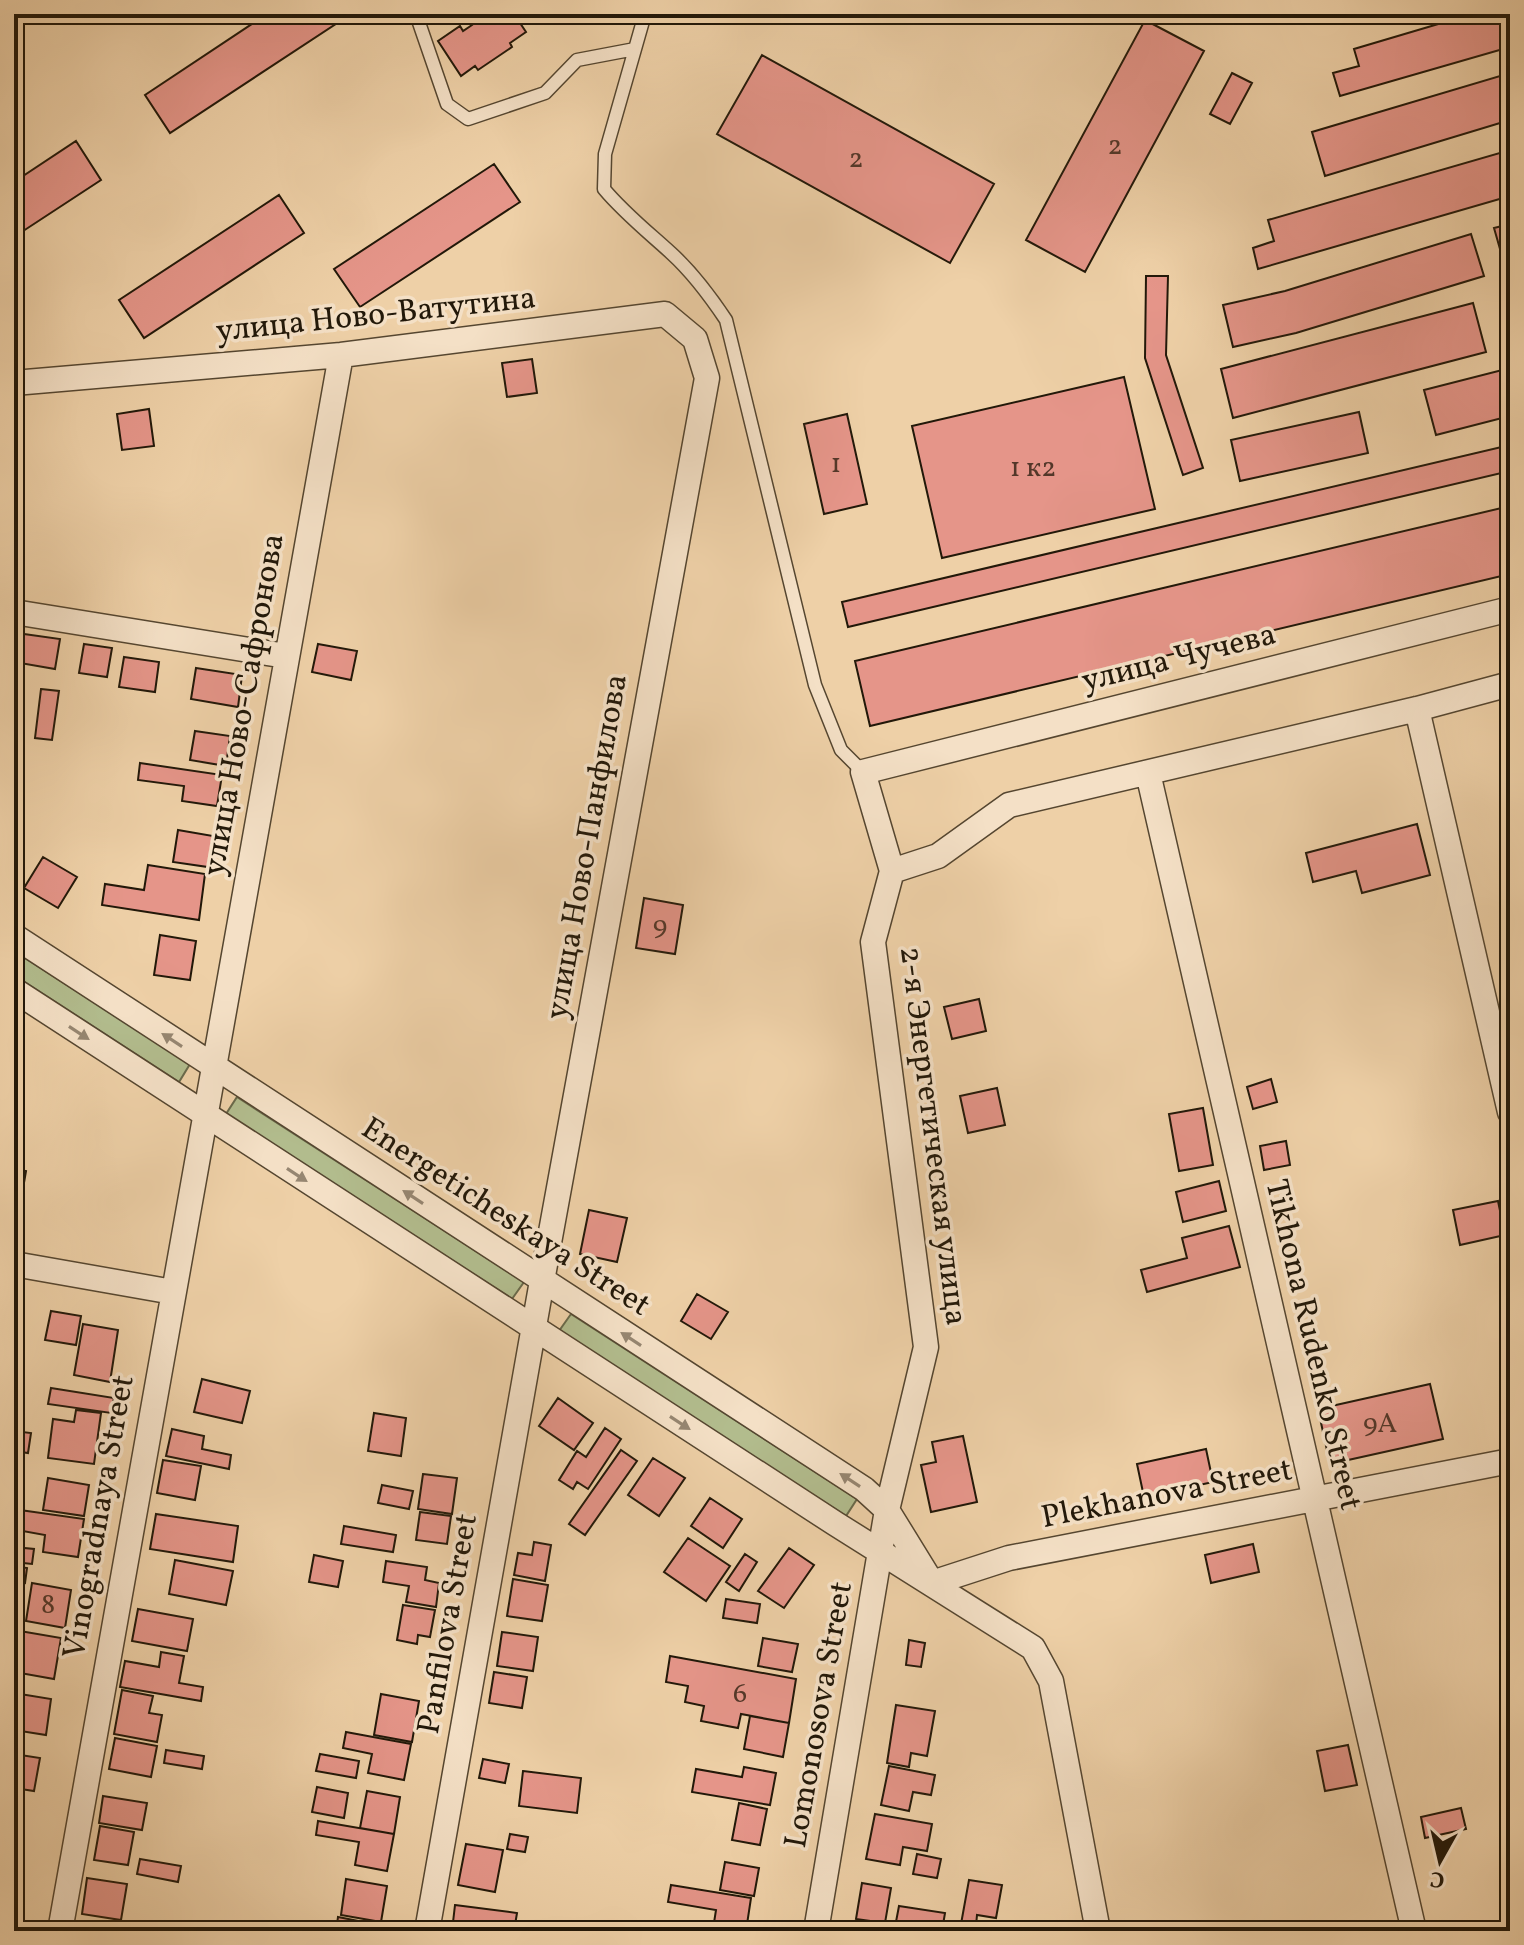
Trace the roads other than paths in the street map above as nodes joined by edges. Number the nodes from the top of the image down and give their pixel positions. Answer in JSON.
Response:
{"nodes":[{"id":1,"x":416,"y":14,"type":"edge"},
{"id":2,"x":645,"y":14,"type":"edge"},
{"id":3,"x":635,"y":49,"type":"junction"},
{"id":4,"x":341,"y":355,"type":"junction"},
{"id":5,"x":707,"y":378,"type":"joint"},
{"id":6,"x":14,"y":383,"type":"edge"},
{"id":7,"x":1510,"y":609,"type":"edge"},
{"id":8,"x":14,"y":612,"type":"edge"},
{"id":9,"x":286,"y":656,"type":"junction"},
{"id":10,"x":1510,"y":684,"type":"edge"},
{"id":11,"x":1417,"y":709,"type":"junction"},
{"id":12,"x":863,"y":772,"type":"junction"},
{"id":13,"x":1148,"y":773,"type":"junction"},
{"id":14,"x":892,"y":871,"type":"junction"},
{"id":15,"x":14,"y":936,"type":"edge"},
{"id":16,"x":14,"y":990,"type":"edge"},
{"id":17,"x":212,"y":1066,"type":"junction"},
{"id":18,"x":1510,"y":1112,"type":"edge"},
{"id":19,"x":204,"y":1114,"type":"junction"},
{"id":20,"x":14,"y":1264,"type":"edge"},
{"id":21,"x":542,"y":1281,"type":"junction"},
{"id":22,"x":173,"y":1292,"type":"junction"},
{"id":23,"x":533,"y":1328,"type":"junction"},
{"id":24,"x":1510,"y":1461,"type":"edge"},
{"id":25,"x":1315,"y":1499,"type":"junction"},
{"id":26,"x":887,"y":1510,"type":"junction"},
{"id":27,"x":881,"y":1553,"type":"junction"},
{"id":28,"x":932,"y":1583,"type":"junction"},
{"id":29,"x":60,"y":1931,"type":"edge"},
{"id":30,"x":427,"y":1931,"type":"edge"},
{"id":31,"x":816,"y":1931,"type":"edge"},
{"id":32,"x":1098,"y":1931,"type":"edge"},
{"id":33,"x":1414,"y":1931,"type":"edge"}],
"edges":[{"from":1,"to":3,"type":"lane"},
{"from":2,"to":3,"type":"lane"},
{"from":3,"to":12,"type":"lane"},
{"from":4,"to":5,"type":"street","name":"улица Ново-Ватутина"},
{"from":4,"to":6,"type":"street","name":"улица Ново-Ватутина"},
{"from":4,"to":9,"type":"street","name":"улица Ново-Сафронова"},
{"from":5,"to":21,"type":"street","name":"улица Ново-Панфилова"},
{"from":7,"to":12,"type":"street","name":"улица Чучева"},
{"from":8,"to":9,"type":"street"},
{"from":9,"to":17,"type":"street","name":"улица Ново-Сафронова"},
{"from":10,"to":11,"type":"street"},
{"from":11,"to":13,"type":"street"},
{"from":11,"to":18,"type":"street"},
{"from":12,"to":14,"type":"street"},
{"from":13,"to":14,"type":"street"},
{"from":13,"to":25,"type":"street","name":"Tikhona Rudenko Street"},
{"from":14,"to":26,"type":"street","name":"2-я Энергетическая улица"},
{"from":17,"to":15,"type":"street","name":"Energeticheskaya Street","one_way":true},
{"from":16,"to":19,"type":"street","name":"Energeticheskaya Street","one_way":true},
{"from":17,"to":19,"type":"street","name":"улица Ново-Сафронова"},
{"from":21,"to":17,"type":"street","name":"Energeticheskaya Street","one_way":true},
{"from":19,"to":22,"type":"street","name":"Vinogradnaya Street"},
{"from":19,"to":23,"type":"street","name":"Energeticheskaya Street","one_way":true},
{"from":20,"to":22,"type":"street"},
{"from":21,"to":23,"type":"street","name":"улица Ново-Панфилова"},
{"from":26,"to":21,"type":"street","name":"Energeticheskaya Street","one_way":true},
{"from":22,"to":29,"type":"street","name":"Vinogradnaya Street"},
{"from":23,"to":27,"type":"street","name":"Energeticheskaya Street","one_way":true},
{"from":23,"to":30,"type":"street","name":"Panfilova Street"},
{"from":24,"to":25,"type":"street","name":"Plekhanova Street"},
{"from":25,"to":28,"type":"street","name":"Plekhanova Street"},
{"from":25,"to":33,"type":"street","name":"Tikhona Rudenko Street"},
{"from":26,"to":27,"type":"street","name":"Lomonosova Street"},
{"from":26,"to":28,"type":"street","name":"Energeticheskaya Street"},
{"from":27,"to":28,"type":"street","name":"Energeticheskaya Street"},
{"from":27,"to":31,"type":"street","name":"Lomonosova Street"},
{"from":28,"to":32,"type":"street","name":"Energeticheskaya Street"}]}
